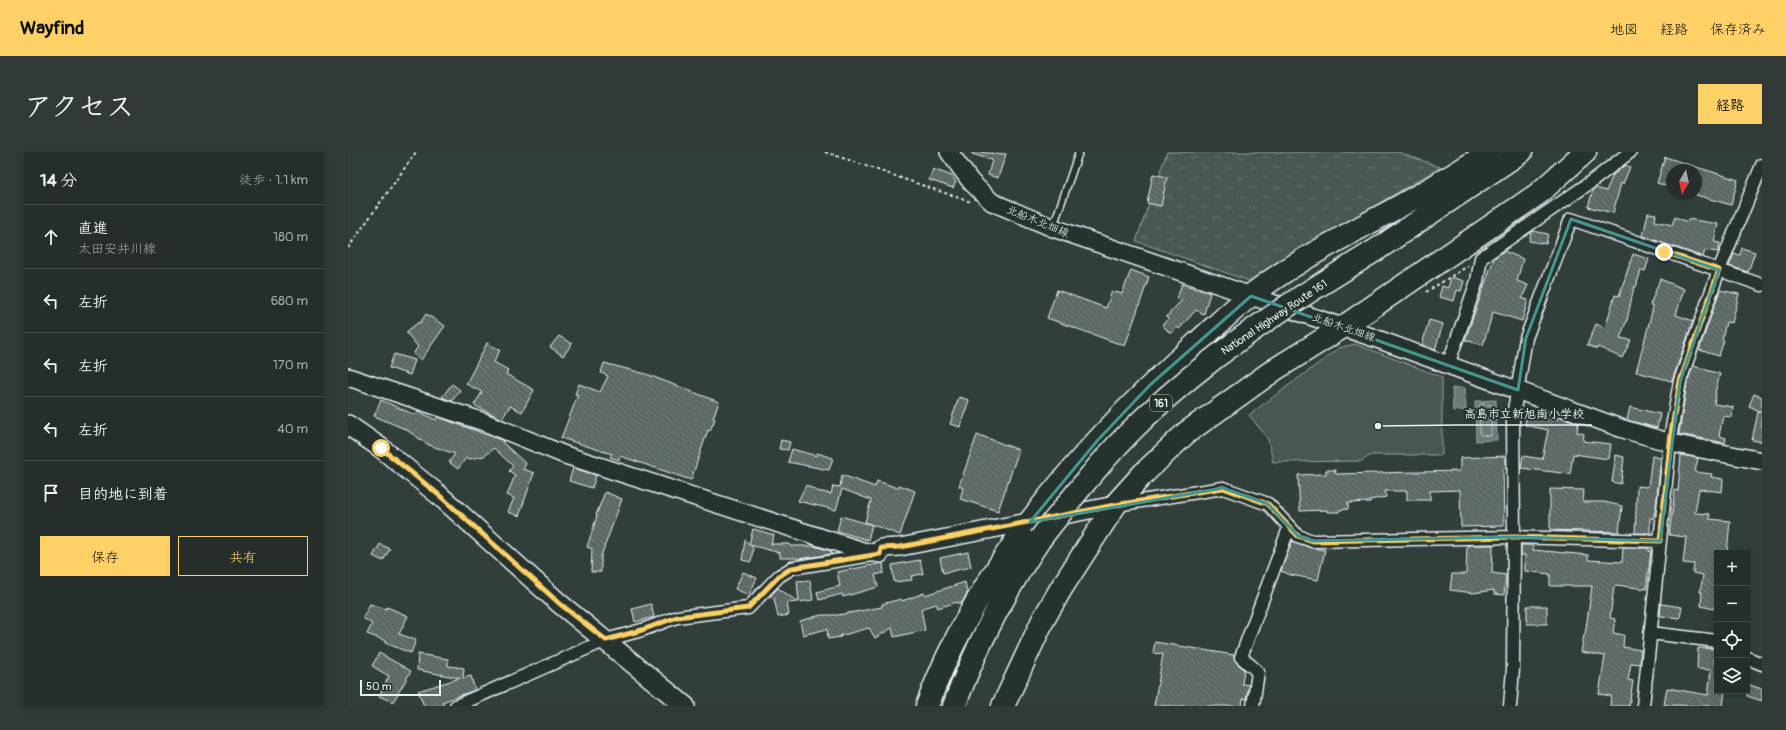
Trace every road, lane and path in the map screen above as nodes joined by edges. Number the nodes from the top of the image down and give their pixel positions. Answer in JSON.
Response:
{"nodes":[{"id":1,"x":416,"y":152,"type":"edge"},
{"id":2,"x":825,"y":152,"type":"edge"},
{"id":3,"x":949,"y":152,"type":"edge"},
{"id":4,"x":1079,"y":152,"type":"edge"},
{"id":5,"x":1490,"y":152,"type":"edge"},
{"id":6,"x":1521,"y":152,"type":"edge"},
{"id":7,"x":1585,"y":152,"type":"edge"},
{"id":8,"x":1630,"y":152,"type":"edge"},
{"id":9,"x":1762,"y":165,"type":"edge"},
{"id":10,"x":992,"y":202,"type":"junction"},
{"id":11,"x":1053,"y":228,"type":"junction"},
{"id":12,"x":348,"y":248,"type":"edge"},
{"id":13,"x":1481,"y":258,"type":"junction"},
{"id":14,"x":1719,"y":270,"type":"junction"},
{"id":15,"x":1762,"y":286,"type":"edge"},
{"id":16,"x":1422,"y":294,"type":"dead end"},
{"id":17,"x":1250,"y":296,"type":"junction"},
{"id":18,"x":1343,"y":327,"type":"junction"},
{"id":19,"x":1448,"y":365,"type":"junction"},
{"id":20,"x":348,"y":377,"type":"edge"},
{"id":21,"x":1518,"y":390,"type":"junction"},
{"id":22,"x":348,"y":425,"type":"edge"},
{"id":23,"x":1671,"y":443,"type":"junction"},
{"id":24,"x":1762,"y":461,"type":"edge"},
{"id":25,"x":1115,"y":505,"type":"junction"},
{"id":26,"x":1288,"y":528,"type":"junction"},
{"id":27,"x":1035,"y":530,"type":"junction"},
{"id":28,"x":1514,"y":537,"type":"junction"},
{"id":29,"x":1660,"y":541,"type":"junction"},
{"id":30,"x":880,"y":554,"type":"junction"},
{"id":31,"x":1650,"y":633,"type":"junction"},
{"id":32,"x":606,"y":640,"type":"junction"},
{"id":33,"x":1714,"y":641,"type":"edge"},
{"id":34,"x":1750,"y":659,"type":"edge"},
{"id":35,"x":1762,"y":664,"type":"edge"},
{"id":36,"x":456,"y":706,"type":"edge"},
{"id":37,"x":685,"y":706,"type":"edge"},
{"id":38,"x":927,"y":706,"type":"edge"},
{"id":39,"x":954,"y":706,"type":"edge"},
{"id":40,"x":1003,"y":706,"type":"edge"},
{"id":41,"x":1253,"y":706,"type":"edge"},
{"id":42,"x":1510,"y":706,"type":"edge"},
{"id":43,"x":1643,"y":706,"type":"edge"}],
"edges":[{"from":1,"to":12,"type":"path"},
{"from":2,"to":10,"type":"path"},
{"from":3,"to":10,"type":"main road","name":"北船木北畑線"},
{"from":4,"to":11,"type":"lane"},
{"from":5,"to":17,"type":"highway"},
{"from":6,"to":27,"type":"highway","name":"National Highway Route 161","number":"161","bridge":true},
{"from":7,"to":18,"type":"highway"},
{"from":8,"to":13,"type":"street"},
{"from":9,"to":14,"type":"street"},
{"from":10,"to":11,"type":"main road","name":"北船木北畑線"},
{"from":11,"to":17,"type":"main road","name":"北船木北畑線"},
{"from":13,"to":16,"type":"path"},
{"from":13,"to":19,"type":"street"},
{"from":14,"to":15,"type":"street"},
{"from":14,"to":21,"type":"street"},
{"from":14,"to":23,"type":"street"},
{"from":17,"to":18,"type":"main road","name":"北船木北畑線"},
{"from":17,"to":27,"type":"highway"},
{"from":18,"to":19,"type":"main road","name":"北船木北畑線"},
{"from":18,"to":25,"type":"highway"},
{"from":19,"to":21,"type":"main road","name":"北船木北畑線"},
{"from":20,"to":30,"type":"main road"},
{"from":21,"to":23,"type":"main road","name":"北船木北畑線"},
{"from":21,"to":28,"type":"street"},
{"from":22,"to":32,"type":"main road"},
{"from":23,"to":24,"type":"main road","name":"北船木北畑線"},
{"from":23,"to":29,"type":"street"},
{"from":25,"to":26,"type":"street"},
{"from":25,"to":27,"type":"main road"},
{"from":25,"to":40,"type":"highway"},
{"from":26,"to":28,"type":"street"},
{"from":26,"to":41,"type":"street"},
{"from":27,"to":30,"type":"main road"},
{"from":27,"to":38,"type":"highway"},
{"from":27,"to":39,"type":"highway","name":"National Highway Route 161","number":"161"},
{"from":28,"to":29,"type":"street"},
{"from":28,"to":42,"type":"street"},
{"from":29,"to":31,"type":"street"},
{"from":30,"to":32,"type":"street"},
{"from":31,"to":33,"type":"street"},
{"from":31,"to":43,"type":"street"},
{"from":32,"to":36,"type":"street"},
{"from":32,"to":37,"type":"main road"},
{"from":34,"to":35,"type":"street"}]}
